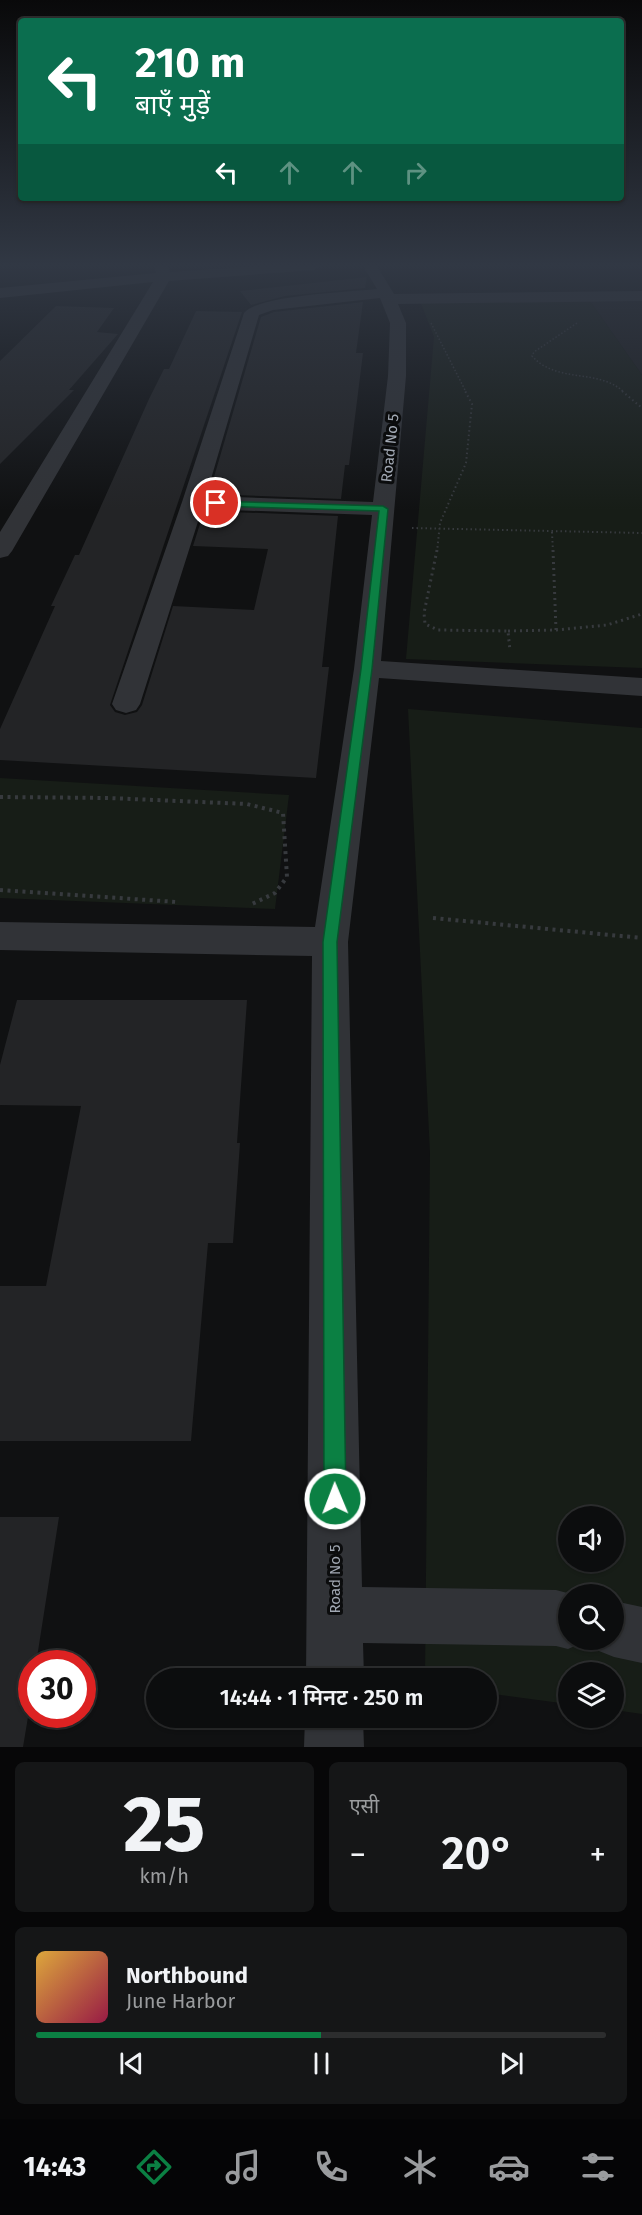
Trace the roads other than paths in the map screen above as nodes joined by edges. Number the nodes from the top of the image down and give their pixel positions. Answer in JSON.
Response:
{"nodes":[{"id":1,"x":118,"y":348,"type":"edge"},
{"id":2,"x":241,"y":348,"type":"edge"},
{"id":3,"x":398,"y":348,"type":"edge"},
{"id":4,"x":193,"y":502,"type":"junction"},
{"id":5,"x":382,"y":517,"type":"junction"},
{"id":6,"x":0,"y":551,"type":"edge"},
{"id":7,"x":367,"y":669,"type":"junction"},
{"id":8,"x":642,"y":687,"type":"edge"},
{"id":9,"x":126,"y":704,"type":"dead end"},
{"id":10,"x":0,"y":936,"type":"edge"},
{"id":11,"x":330,"y":942,"type":"junction"},
{"id":12,"x":336,"y":1615,"type":"junction"},
{"id":13,"x":558,"y":1618,"type":"edge"},
{"id":14,"x":624,"y":1631,"type":"edge"},
{"id":15,"x":642,"y":1635,"type":"edge"},
{"id":16,"x":335,"y":1668,"type":"edge"},
{"id":17,"x":334,"y":1728,"type":"edge"},
{"id":18,"x":334,"y":1747,"type":"edge"}],
"edges":[{"from":1,"to":6,"type":"street"},
{"from":2,"to":4,"type":"street"},
{"from":3,"to":5,"type":"street","name":"Road No 5"},
{"from":4,"to":5,"type":"street"},
{"from":4,"to":9,"type":"street"},
{"from":5,"to":7,"type":"street","name":"Road No 5"},
{"from":7,"to":8,"type":"street"},
{"from":7,"to":11,"type":"street","name":"Road No 5"},
{"from":10,"to":11,"type":"street"},
{"from":11,"to":12,"type":"street","name":"Road No 5"},
{"from":12,"to":13,"type":"street"},
{"from":12,"to":16,"type":"street","name":"Road No 5"},
{"from":14,"to":15,"type":"street"},
{"from":17,"to":18,"type":"street"}]}
